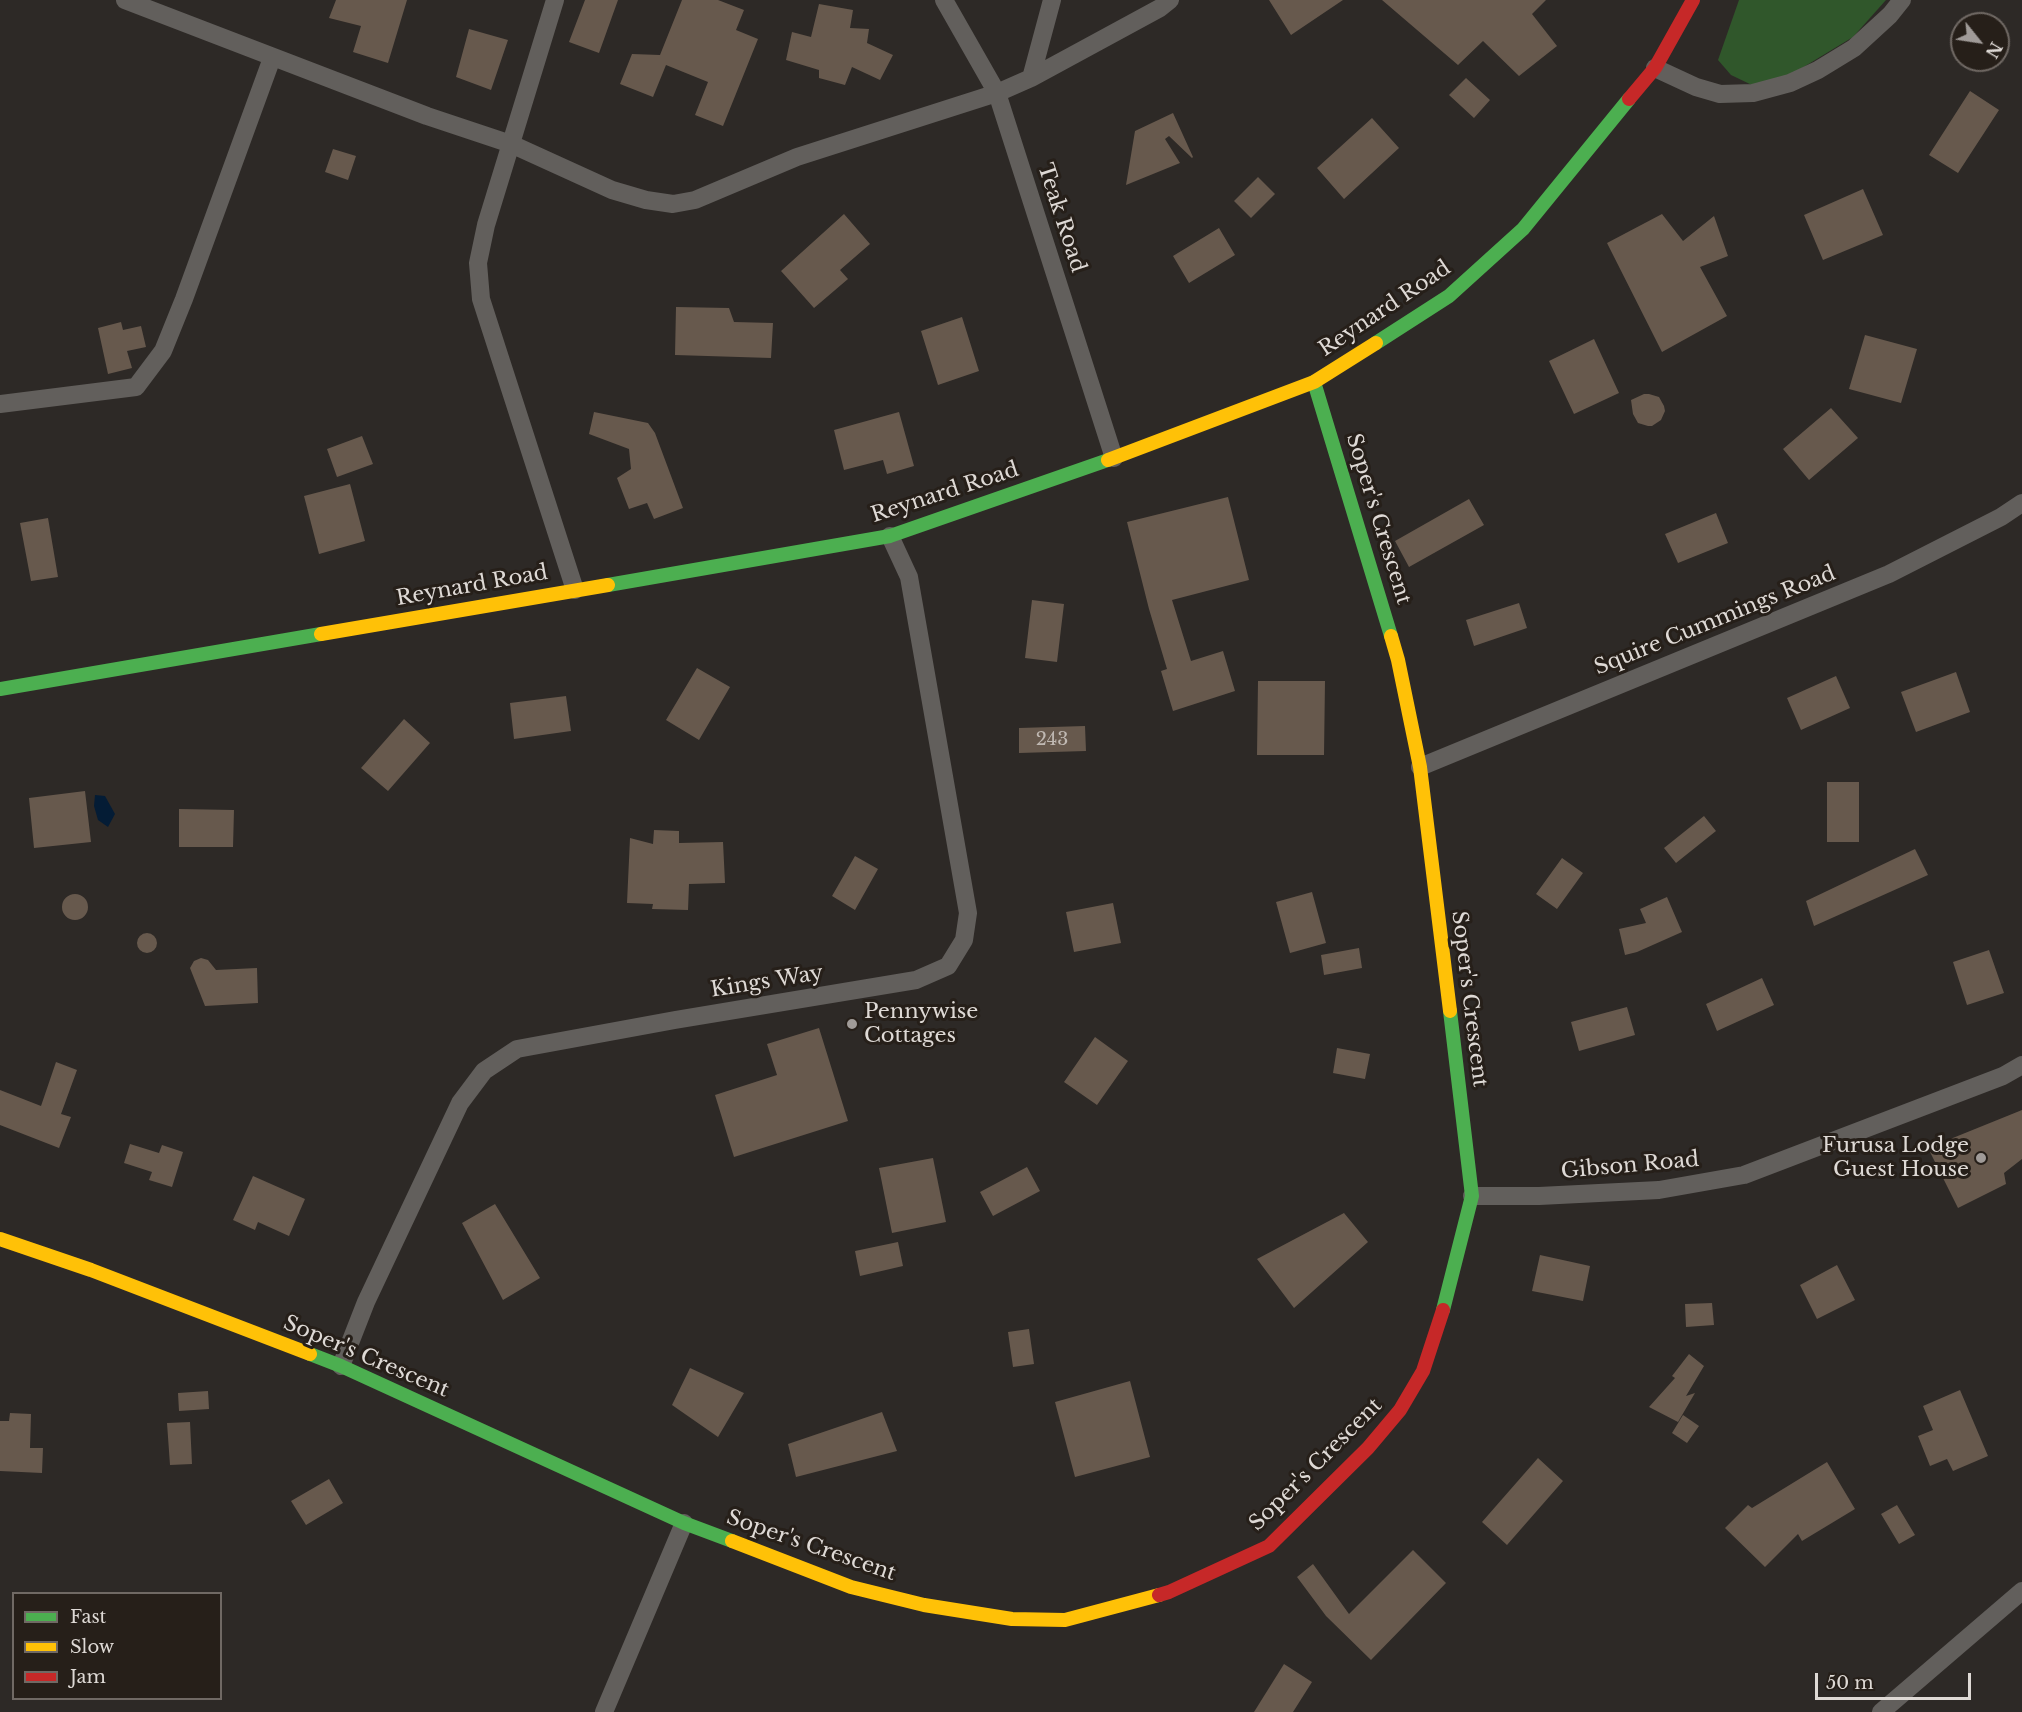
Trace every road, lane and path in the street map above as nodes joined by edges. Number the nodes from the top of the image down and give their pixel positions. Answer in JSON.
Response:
{"nodes":[{"id":1,"x":125,"y":0,"type":"edge"},
{"id":2,"x":555,"y":0,"type":"edge"},
{"id":3,"x":944,"y":0,"type":"edge"},
{"id":4,"x":1052,"y":0,"type":"edge"},
{"id":5,"x":1693,"y":0,"type":"edge"},
{"id":6,"x":1902,"y":0,"type":"edge"},
{"id":7,"x":1161,"y":3,"type":"edge"},
{"id":8,"x":272,"y":58,"type":"junction"},
{"id":9,"x":1655,"y":68,"type":"junction"},
{"id":10,"x":1031,"y":78,"type":"junction"},
{"id":11,"x":997,"y":93,"type":"junction"},
{"id":12,"x":511,"y":144,"type":"junction"},
{"id":13,"x":1314,"y":382,"type":"junction"},
{"id":14,"x":0,"y":404,"type":"edge"},
{"id":15,"x":1114,"y":458,"type":"junction"},
{"id":16,"x":2022,"y":503,"type":"edge"},
{"id":17,"x":890,"y":537,"type":"junction"},
{"id":18,"x":575,"y":590,"type":"junction"},
{"id":19,"x":0,"y":689,"type":"edge"},
{"id":20,"x":1420,"y":767,"type":"junction"},
{"id":21,"x":2022,"y":1065,"type":"edge"},
{"id":22,"x":1472,"y":1196,"type":"junction"},
{"id":23,"x":0,"y":1239,"type":"edge"},
{"id":24,"x":341,"y":1366,"type":"junction"},
{"id":25,"x":684,"y":1523,"type":"junction"},
{"id":26,"x":2022,"y":1592,"type":"edge"},
{"id":27,"x":604,"y":1712,"type":"edge"},
{"id":28,"x":1881,"y":1712,"type":"edge"}],
"edges":[{"from":1,"to":8,"type":"street"},
{"from":2,"to":12,"type":"street"},
{"from":3,"to":11,"type":"street","name":"Teak Road"},
{"from":4,"to":10,"type":"street"},
{"from":5,"to":9,"type":"street","name":"Reynard Road"},
{"from":6,"to":9,"type":"street"},
{"from":7,"to":10,"type":"street"},
{"from":8,"to":12,"type":"street"},
{"from":8,"to":14,"type":"street"},
{"from":9,"to":13,"type":"street","name":"Reynard Road"},
{"from":10,"to":11,"type":"street"},
{"from":11,"to":12,"type":"street"},
{"from":11,"to":15,"type":"street","name":"Teak Road"},
{"from":12,"to":18,"type":"street"},
{"from":13,"to":15,"type":"street","name":"Reynard Road"},
{"from":13,"to":20,"type":"street","name":"Soper's Crescent"},
{"from":15,"to":17,"type":"street","name":"Reynard Road"},
{"from":16,"to":20,"type":"street","name":"Squire Cummings Road"},
{"from":17,"to":18,"type":"street","name":"Reynard Road"},
{"from":17,"to":24,"type":"street","name":"Kings Way"},
{"from":18,"to":19,"type":"street","name":"Reynard Road"},
{"from":20,"to":22,"type":"street","name":"Soper's Crescent"},
{"from":21,"to":22,"type":"street","name":"Gibson Road"},
{"from":22,"to":25,"type":"street","name":"Soper's Crescent"},
{"from":23,"to":24,"type":"street","name":"Soper's Crescent"},
{"from":24,"to":25,"type":"street","name":"Soper's Crescent"},
{"from":25,"to":27,"type":"street"},
{"from":26,"to":28,"type":"street"}]}
